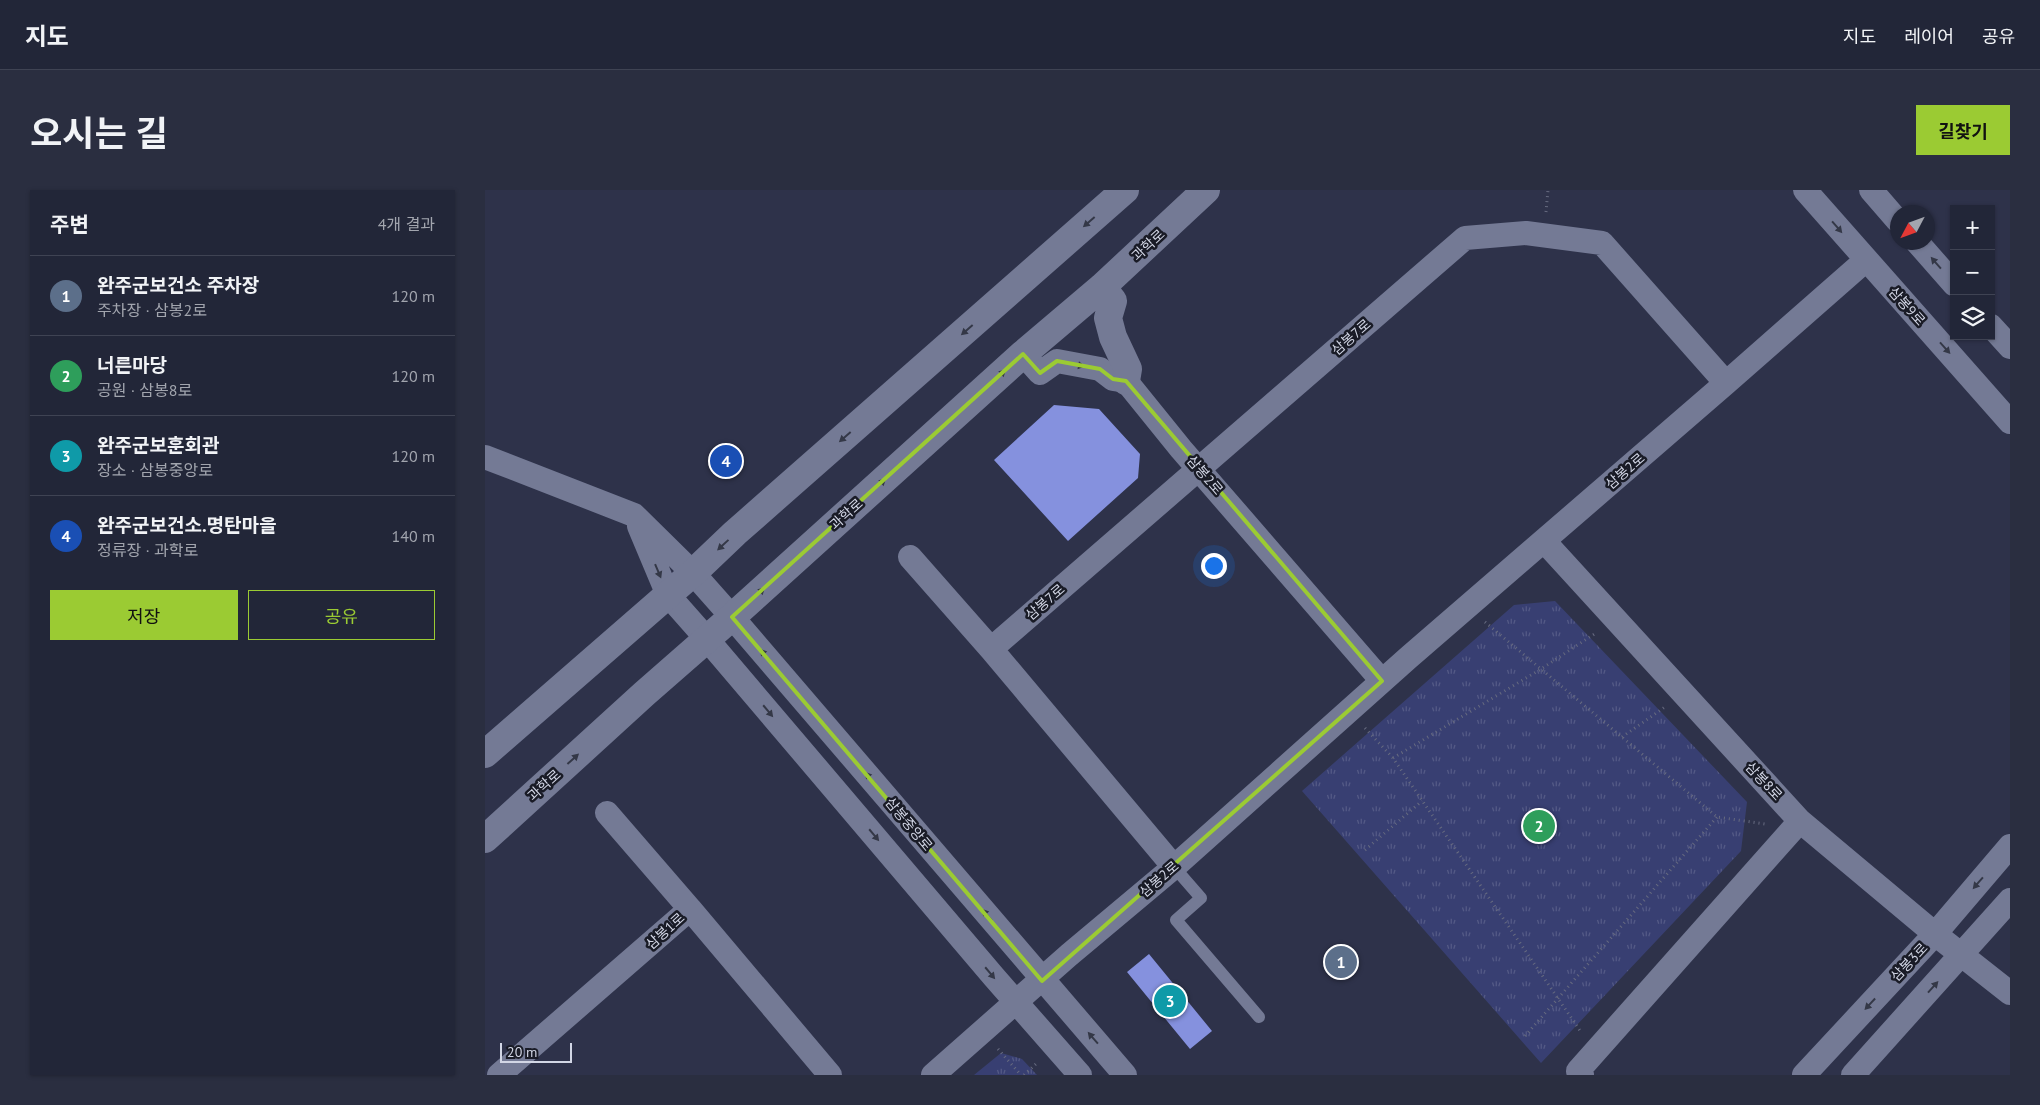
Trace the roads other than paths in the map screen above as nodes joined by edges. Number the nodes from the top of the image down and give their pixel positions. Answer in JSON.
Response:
{"nodes":[{"id":1,"x":1125,"y":190,"type":"edge"},
{"id":2,"x":1206,"y":190,"type":"edge"},
{"id":3,"x":1805,"y":190,"type":"edge"},
{"id":4,"x":1871,"y":190,"type":"edge"},
{"id":5,"x":1890,"y":212,"type":"edge"},
{"id":6,"x":1924,"y":250,"type":"edge"},
{"id":7,"x":1866,"y":260,"type":"junction"},
{"id":8,"x":1950,"y":279,"type":"edge"},
{"id":9,"x":1102,"y":287,"type":"junction"},
{"id":10,"x":1995,"y":330,"type":"edge"},
{"id":11,"x":2010,"y":347,"type":"edge"},
{"id":12,"x":1023,"y":354,"type":"junction"},
{"id":13,"x":1126,"y":381,"type":"junction"},
{"id":14,"x":1726,"y":383,"type":"junction"},
{"id":15,"x":2010,"y":422,"type":"edge"},
{"id":16,"x":485,"y":457,"type":"edge"},
{"id":17,"x":1200,"y":469,"type":"junction"},
{"id":18,"x":634,"y":515,"type":"junction"},
{"id":19,"x":1544,"y":541,"type":"junction"},
{"id":20,"x":910,"y":557,"type":"dead end"},
{"id":21,"x":693,"y":573,"type":"junction"},
{"id":22,"x":668,"y":595,"type":"junction"},
{"id":23,"x":733,"y":617,"type":"junction"},
{"id":24,"x":706,"y":638,"type":"junction"},
{"id":25,"x":991,"y":649,"type":"junction"},
{"id":26,"x":1382,"y":680,"type":"junction"},
{"id":27,"x":485,"y":754,"type":"edge"},
{"id":28,"x":607,"y":813,"type":"dead end"},
{"id":29,"x":1801,"y":821,"type":"junction"},
{"id":30,"x":485,"y":839,"type":"edge"},
{"id":31,"x":2010,"y":846,"type":"edge"},
{"id":32,"x":1174,"y":867,"type":"junction"},
{"id":33,"x":2010,"y":900,"type":"edge"},
{"id":34,"x":689,"y":909,"type":"junction"},
{"id":35,"x":1935,"y":934,"type":"junction"},
{"id":36,"x":1962,"y":954,"type":"junction"},
{"id":37,"x":1042,"y":980,"type":"junction"},
{"id":38,"x":2010,"y":993,"type":"edge"},
{"id":39,"x":1017,"y":1003,"type":"junction"},
{"id":40,"x":1259,"y":1017,"type":"dead end"},
{"id":41,"x":1577,"y":1074,"type":"edge"},
{"id":42,"x":499,"y":1075,"type":"edge"},
{"id":43,"x":830,"y":1075,"type":"edge"},
{"id":44,"x":933,"y":1075,"type":"edge"},
{"id":45,"x":1080,"y":1075,"type":"edge"},
{"id":46,"x":1125,"y":1075,"type":"edge"},
{"id":47,"x":1804,"y":1075,"type":"edge"},
{"id":48,"x":1853,"y":1075,"type":"edge"}],
"edges":[{"from":1,"to":21,"type":"street","one_way":true},
{"from":2,"to":9,"type":"street","name":"과학로"},
{"from":3,"to":7,"type":"street","name":"삼봉9로","one_way":true},
{"from":4,"to":5,"type":"street"},
{"from":8,"to":6,"type":"street","one_way":true},
{"from":7,"to":14,"type":"street","name":"삼봉2로"},
{"from":7,"to":15,"type":"street","name":"삼봉9로","one_way":true},
{"from":9,"to":12,"type":"street","name":"과학로"},
{"from":9,"to":13,"type":"street"},
{"from":10,"to":11,"type":"street"},
{"from":12,"to":13,"type":"street","name":"삼봉2로","one_way":true},
{"from":23,"to":12,"type":"street","name":"과학로","one_way":true},
{"from":13,"to":17,"type":"street","name":"삼봉2로"},
{"from":14,"to":17,"type":"street","name":"삼봉7로"},
{"from":14,"to":19,"type":"street","name":"삼봉2로"},
{"from":16,"to":18,"type":"street"},
{"from":17,"to":25,"type":"street","name":"삼봉7로"},
{"from":17,"to":26,"type":"street","name":"삼봉2로"},
{"from":18,"to":21,"type":"street"},
{"from":18,"to":22,"type":"street","one_way":true},
{"from":19,"to":26,"type":"street","name":"삼봉2로"},
{"from":19,"to":29,"type":"street","name":"삼봉8로"},
{"from":20,"to":25,"type":"street"},
{"from":21,"to":22,"type":"street"},
{"from":21,"to":23,"type":"street","name":"삼봉중앙로"},
{"from":22,"to":24,"type":"street"},
{"from":22,"to":27,"type":"street"},
{"from":23,"to":24,"type":"street","name":"과학로"},
{"from":37,"to":23,"type":"street","name":"삼봉중앙로","one_way":true},
{"from":30,"to":24,"type":"street","name":"과학로","one_way":true},
{"from":24,"to":39,"type":"street","one_way":true},
{"from":25,"to":32,"type":"street"},
{"from":26,"to":32,"type":"street","name":"삼봉2로"},
{"from":28,"to":34,"type":"street"},
{"from":29,"to":35,"type":"street","name":"삼봉8로"},
{"from":29,"to":41,"type":"street"},
{"from":31,"to":35,"type":"street","name":"삼봉3로","one_way":true},
{"from":32,"to":37,"type":"street","name":"삼봉2로"},
{"from":32,"to":40,"type":"lane"},
{"from":33,"to":36,"type":"street"},
{"from":34,"to":42,"type":"street","name":"삼봉1로"},
{"from":34,"to":43,"type":"street","name":"삼봉1로"},
{"from":35,"to":36,"type":"street","name":"삼봉8로"},
{"from":35,"to":47,"type":"street","name":"삼봉3로","one_way":true},
{"from":36,"to":38,"type":"street","name":"삼봉8로"},
{"from":48,"to":36,"type":"street","one_way":true},
{"from":37,"to":39,"type":"street","name":"삼봉2로"},
{"from":46,"to":37,"type":"street","name":"삼봉중앙로","one_way":true},
{"from":39,"to":44,"type":"street","name":"삼봉2로"},
{"from":39,"to":45,"type":"street"}]}
